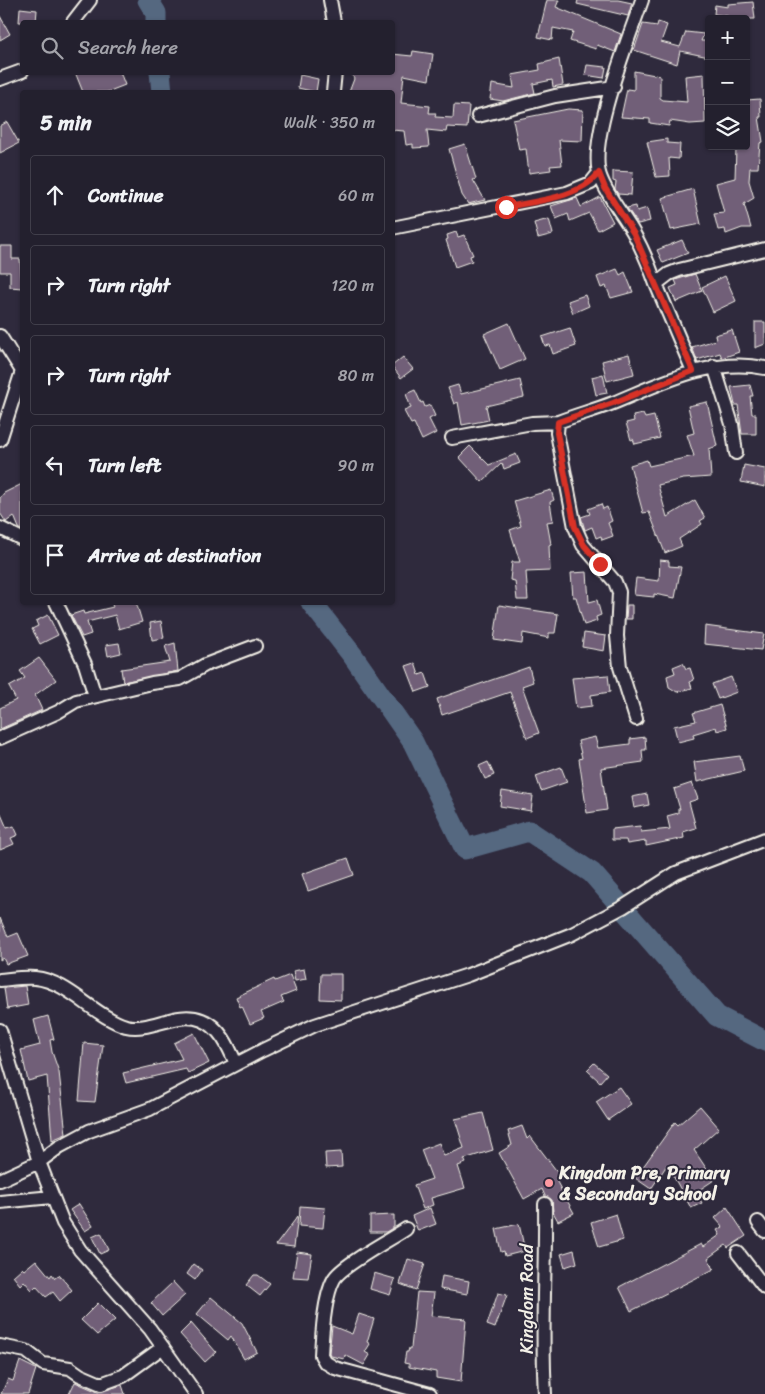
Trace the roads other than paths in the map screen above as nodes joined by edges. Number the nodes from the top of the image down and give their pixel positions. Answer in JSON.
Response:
{"nodes":[{"id":1,"x":90,"y":0,"type":"edge"},
{"id":2,"x":330,"y":0,"type":"edge"},
{"id":3,"x":642,"y":0,"type":"edge"},
{"id":4,"x":75,"y":20,"type":"edge"},
{"id":5,"x":334,"y":20,"type":"edge"},
{"id":6,"x":20,"y":71,"type":"edge"},
{"id":7,"x":335,"y":75,"type":"edge"},
{"id":8,"x":0,"y":79,"type":"edge"},
{"id":9,"x":614,"y":87,"type":"junction"},
{"id":10,"x":333,"y":90,"type":"edge"},
{"id":11,"x":478,"y":116,"type":"dead end"},
{"id":12,"x":599,"y":173,"type":"junction"},
{"id":13,"x":395,"y":227,"type":"edge"},
{"id":14,"x":765,"y":249,"type":"edge"},
{"id":15,"x":656,"y":284,"type":"junction"},
{"id":16,"x":0,"y":336,"type":"edge"},
{"id":17,"x":714,"y":366,"type":"junction"},
{"id":18,"x":20,"y":368,"type":"edge"},
{"id":19,"x":765,"y":368,"type":"edge"},
{"id":20,"x":693,"y":371,"type":"junction"},
{"id":21,"x":20,"y":377,"type":"edge"},
{"id":22,"x":558,"y":422,"type":"junction"},
{"id":23,"x":452,"y":438,"type":"dead end"},
{"id":24,"x":0,"y":440,"type":"edge"},
{"id":25,"x":736,"y":453,"type":"dead end"},
{"id":26,"x":0,"y":528,"type":"edge"},
{"id":27,"x":20,"y":538,"type":"edge"},
{"id":28,"x":57,"y":605,"type":"edge"},
{"id":29,"x":255,"y":646,"type":"dead end"},
{"id":30,"x":95,"y":696,"type":"junction"},
{"id":31,"x":636,"y":718,"type":"dead end"},
{"id":32,"x":0,"y":738,"type":"edge"},
{"id":33,"x":765,"y":839,"type":"edge"},
{"id":34,"x":0,"y":980,"type":"edge"},
{"id":35,"x":0,"y":1030,"type":"edge"},
{"id":36,"x":2,"y":1044,"type":"edge"},
{"id":37,"x":236,"y":1064,"type":"junction"},
{"id":38,"x":39,"y":1162,"type":"junction"},
{"id":39,"x":0,"y":1180,"type":"edge"},
{"id":40,"x":52,"y":1197,"type":"junction"},
{"id":41,"x":0,"y":1202,"type":"edge"},
{"id":42,"x":544,"y":1204,"type":"dead end"},
{"id":43,"x":406,"y":1230,"type":"dead end"},
{"id":44,"x":738,"y":1253,"type":"dead end"},
{"id":45,"x":765,"y":1288,"type":"edge"},
{"id":46,"x":0,"y":1346,"type":"edge"},
{"id":47,"x":163,"y":1347,"type":"junction"},
{"id":48,"x":196,"y":1394,"type":"edge"},
{"id":49,"x":430,"y":1394,"type":"edge"},
{"id":50,"x":546,"y":1394,"type":"edge"}],
"edges":[{"from":1,"to":4,"type":"street"},
{"from":2,"to":5,"type":"street"},
{"from":3,"to":9,"type":"street"},
{"from":6,"to":8,"type":"street"},
{"from":7,"to":10,"type":"street"},
{"from":9,"to":11,"type":"street"},
{"from":9,"to":12,"type":"street"},
{"from":12,"to":13,"type":"street"},
{"from":12,"to":15,"type":"street"},
{"from":14,"to":15,"type":"street"},
{"from":15,"to":20,"type":"street"},
{"from":16,"to":18,"type":"street"},
{"from":17,"to":19,"type":"street"},
{"from":17,"to":20,"type":"street"},
{"from":17,"to":25,"type":"street"},
{"from":20,"to":22,"type":"street"},
{"from":21,"to":24,"type":"street"},
{"from":22,"to":23,"type":"street"},
{"from":22,"to":31,"type":"street"},
{"from":26,"to":27,"type":"street"},
{"from":28,"to":30,"type":"street"},
{"from":29,"to":30,"type":"street"},
{"from":30,"to":32,"type":"street"},
{"from":33,"to":37,"type":"street"},
{"from":34,"to":37,"type":"street"},
{"from":35,"to":36,"type":"street"},
{"from":36,"to":38,"type":"street"},
{"from":37,"to":38,"type":"street"},
{"from":38,"to":39,"type":"street"},
{"from":38,"to":40,"type":"street"},
{"from":40,"to":41,"type":"street"},
{"from":40,"to":47,"type":"street"},
{"from":42,"to":50,"type":"street","name":"Kingdom Road"},
{"from":43,"to":49,"type":"street"},
{"from":44,"to":45,"type":"street"},
{"from":46,"to":47,"type":"street"},
{"from":47,"to":48,"type":"street"}]}
